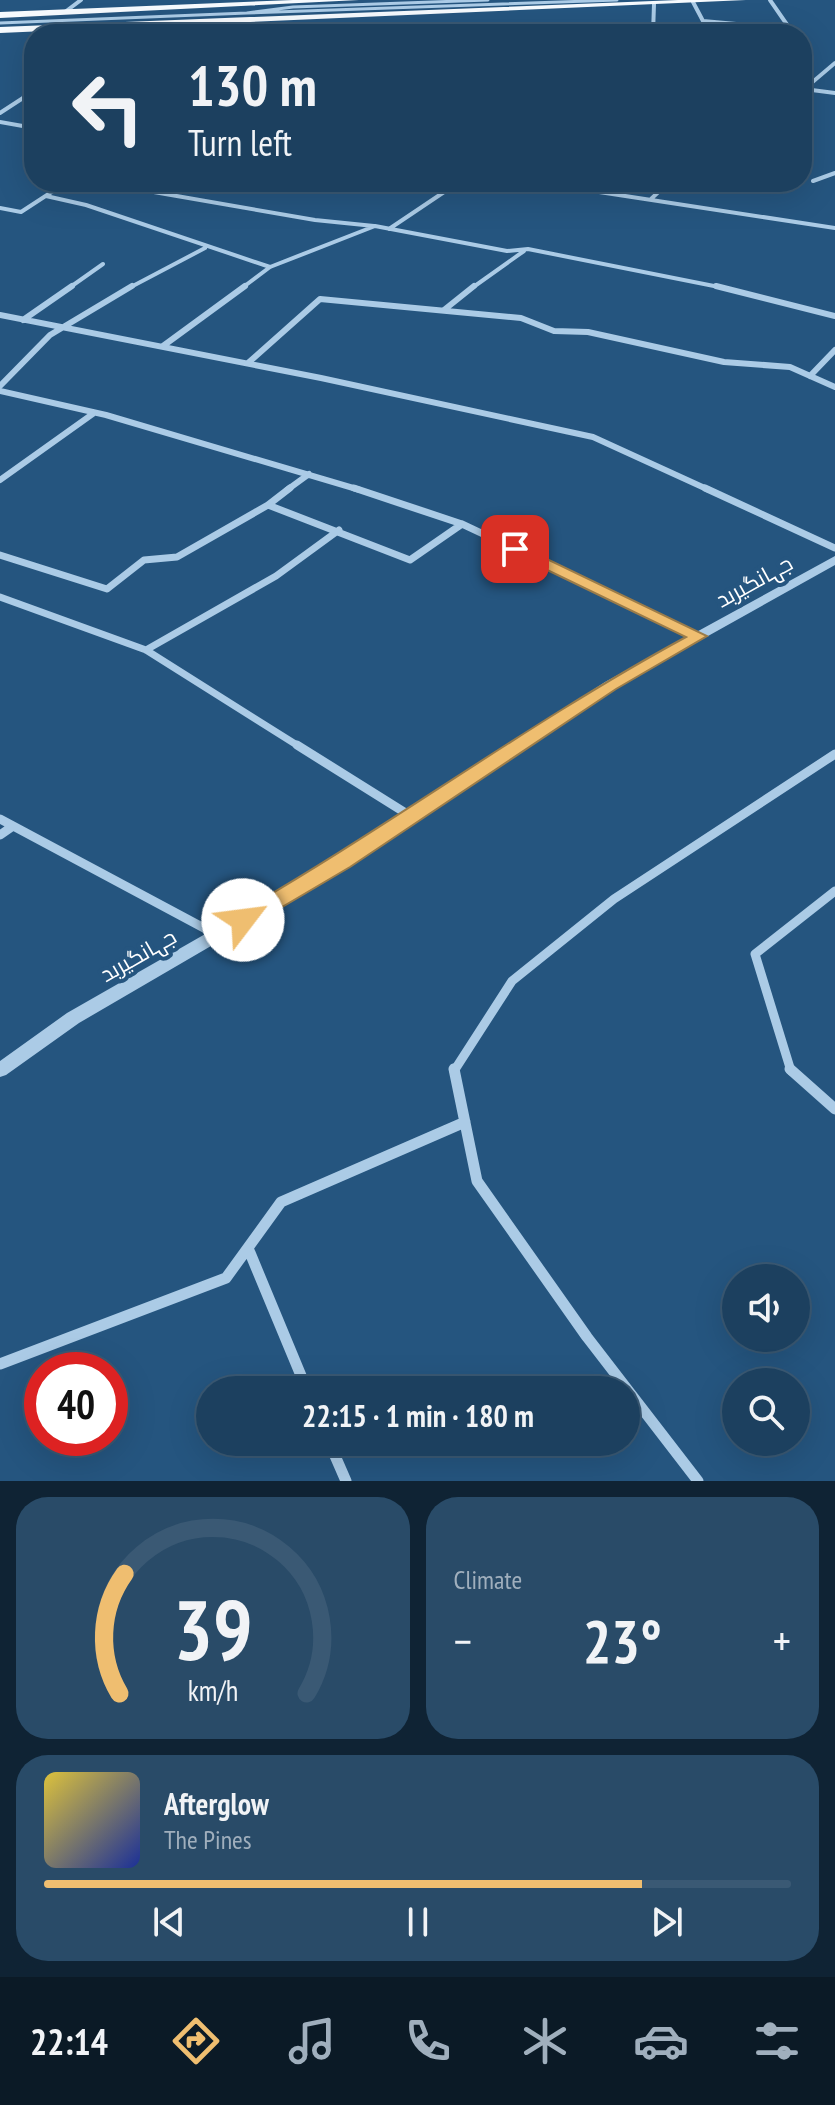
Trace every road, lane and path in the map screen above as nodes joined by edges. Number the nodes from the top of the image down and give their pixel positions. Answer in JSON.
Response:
{"nodes":[{"id":1,"x":81,"y":0,"type":"edge"},
{"id":2,"x":355,"y":0,"type":"edge"},
{"id":3,"x":488,"y":0,"type":"edge"},
{"id":4,"x":617,"y":0,"type":"edge"},
{"id":5,"x":742,"y":0,"type":"edge"},
{"id":6,"x":770,"y":0,"type":"edge"},
{"id":7,"x":320,"y":1,"type":"edge"},
{"id":8,"x":693,"y":2,"type":"junction"},
{"id":9,"x":654,"y":4,"type":"junction"},
{"id":10,"x":65,"y":12,"type":"junction"},
{"id":11,"x":247,"y":13,"type":"junction"},
{"id":12,"x":0,"y":15,"type":"edge"},
{"id":13,"x":0,"y":23,"type":"edge"},
{"id":14,"x":213,"y":24,"type":"edge"},
{"id":15,"x":653,"y":24,"type":"edge"},
{"id":16,"x":736,"y":24,"type":"edge"},
{"id":17,"x":787,"y":24,"type":"edge"},
{"id":18,"x":0,"y":30,"type":"edge"},
{"id":19,"x":24,"y":30,"type":"edge"},
{"id":20,"x":835,"y":63,"type":"edge"},
{"id":21,"x":812,"y":82,"type":"edge"},
{"id":22,"x":812,"y":91,"type":"edge"},
{"id":23,"x":835,"y":93,"type":"edge"},
{"id":24,"x":24,"y":96,"type":"edge"},
{"id":25,"x":0,"y":113,"type":"edge"},
{"id":26,"x":0,"y":122,"type":"edge"},
{"id":27,"x":24,"y":126,"type":"edge"},
{"id":28,"x":835,"y":173,"type":"edge"},
{"id":29,"x":813,"y":181,"type":"dead end"},
{"id":30,"x":52,"y":192,"type":"edge"},
{"id":31,"x":158,"y":192,"type":"edge"},
{"id":32,"x":444,"y":192,"type":"edge"},
{"id":33,"x":611,"y":192,"type":"edge"},
{"id":34,"x":658,"y":192,"type":"edge"},
{"id":35,"x":46,"y":196,"type":"junction"},
{"id":36,"x":651,"y":199,"type":"junction"},
{"id":37,"x":0,"y":208,"type":"edge"},
{"id":38,"x":375,"y":226,"type":"junction"},
{"id":39,"x":835,"y":228,"type":"edge"},
{"id":40,"x":389,"y":229,"type":"junction"},
{"id":41,"x":205,"y":248,"type":"junction"},
{"id":42,"x":528,"y":249,"type":"junction"},
{"id":43,"x":103,"y":264,"type":"dead end"},
{"id":44,"x":270,"y":267,"type":"junction"},
{"id":45,"x":444,"y":310,"type":"junction"},
{"id":46,"x":0,"y":315,"type":"edge"},
{"id":47,"x":835,"y":316,"type":"edge"},
{"id":48,"x":23,"y":320,"type":"junction"},
{"id":49,"x":68,"y":326,"type":"junction"},
{"id":50,"x":163,"y":346,"type":"junction"},
{"id":51,"x":835,"y":350,"type":"edge"},
{"id":52,"x":248,"y":363,"type":"junction"},
{"id":53,"x":810,"y":376,"type":"junction"},
{"id":54,"x":835,"y":387,"type":"edge"},
{"id":55,"x":0,"y":388,"type":"edge"},
{"id":56,"x":94,"y":413,"type":"junction"},
{"id":57,"x":309,"y":474,"type":"junction"},
{"id":58,"x":0,"y":480,"type":"edge"},
{"id":59,"x":268,"y":505,"type":"junction"},
{"id":60,"x":462,"y":524,"type":"junction"},
{"id":61,"x":339,"y":530,"type":"junction"},
{"id":62,"x":835,"y":548,"type":"edge"},
{"id":63,"x":0,"y":555,"type":"edge"},
{"id":64,"x":835,"y":560,"type":"edge"},
{"id":65,"x":0,"y":597,"type":"edge"},
{"id":66,"x":699,"y":636,"type":"junction"},
{"id":67,"x":146,"y":650,"type":"junction"},
{"id":68,"x":835,"y":754,"type":"edge"},
{"id":69,"x":412,"y":817,"type":"junction"},
{"id":70,"x":0,"y":819,"type":"edge"},
{"id":71,"x":13,"y":826,"type":"junction"},
{"id":72,"x":0,"y":835,"type":"edge"},
{"id":73,"x":835,"y":891,"type":"edge"},
{"id":74,"x":218,"y":935,"type":"junction"},
{"id":75,"x":0,"y":1070,"type":"edge"},
{"id":76,"x":835,"y":1109,"type":"edge"},
{"id":77,"x":465,"y":1122,"type":"junction"},
{"id":78,"x":248,"y":1248,"type":"junction"},
{"id":79,"x":0,"y":1364,"type":"edge"},
{"id":80,"x":301,"y":1376,"type":"edge"},
{"id":81,"x":335,"y":1456,"type":"edge"},
{"id":82,"x":346,"y":1481,"type":"edge"},
{"id":83,"x":698,"y":1481,"type":"edge"}],
"edges":[{"from":1,"to":10,"type":"street"},
{"from":2,"to":7,"type":"highway"},
{"from":3,"to":11,"type":"lane"},
{"from":4,"to":11,"type":"lane"},
{"from":5,"to":8,"type":"highway"},
{"from":6,"to":17,"type":"street"},
{"from":7,"to":10,"type":"highway"},
{"from":8,"to":9,"type":"highway"},
{"from":8,"to":16,"type":"street"},
{"from":9,"to":14,"type":"highway"},
{"from":9,"to":15,"type":"street"},
{"from":10,"to":12,"type":"highway"},
{"from":11,"to":13,"type":"lane"},
{"from":18,"to":19,"type":"highway"},
{"from":20,"to":21,"type":"street"},
{"from":22,"to":23,"type":"street"},
{"from":24,"to":25,"type":"street"},
{"from":26,"to":27,"type":"street"},
{"from":28,"to":29,"type":"street"},
{"from":30,"to":35,"type":"street"},
{"from":31,"to":38,"type":"street"},
{"from":32,"to":40,"type":"street"},
{"from":33,"to":36,"type":"street"},
{"from":34,"to":36,"type":"street"},
{"from":35,"to":37,"type":"street"},
{"from":35,"to":41,"type":"street"},
{"from":36,"to":39,"type":"street"},
{"from":38,"to":40,"type":"street"},
{"from":38,"to":44,"type":"street"},
{"from":40,"to":42,"type":"street"},
{"from":41,"to":44,"type":"street"},
{"from":41,"to":49,"type":"street"},
{"from":42,"to":45,"type":"street"},
{"from":42,"to":47,"type":"street"},
{"from":43,"to":48,"type":"street"},
{"from":44,"to":50,"type":"street"},
{"from":45,"to":52,"type":"street"},
{"from":45,"to":53,"type":"street"},
{"from":46,"to":48,"type":"street"},
{"from":48,"to":49,"type":"street"},
{"from":49,"to":50,"type":"street"},
{"from":49,"to":55,"type":"street"},
{"from":50,"to":52,"type":"street"},
{"from":51,"to":53,"type":"street"},
{"from":52,"to":62,"type":"street"},
{"from":53,"to":54,"type":"street"},
{"from":55,"to":56,"type":"street"},
{"from":56,"to":57,"type":"street"},
{"from":56,"to":58,"type":"street"},
{"from":57,"to":59,"type":"street"},
{"from":57,"to":60,"type":"street"},
{"from":59,"to":61,"type":"street"},
{"from":59,"to":63,"type":"street"},
{"from":60,"to":61,"type":"street"},
{"from":60,"to":66,"type":"street"},
{"from":61,"to":67,"type":"street"},
{"from":64,"to":66,"type":"street","name":"جہانگیربد"},
{"from":65,"to":67,"type":"street"},
{"from":66,"to":69,"type":"street","name":"جہانگیربد"},
{"from":67,"to":69,"type":"street"},
{"from":68,"to":77,"type":"street"},
{"from":69,"to":74,"type":"street","name":"جہانگیربد"},
{"from":70,"to":71,"type":"street"},
{"from":71,"to":72,"type":"street"},
{"from":71,"to":74,"type":"street"},
{"from":73,"to":76,"type":"street"},
{"from":74,"to":75,"type":"street","name":"جہانگیربد"},
{"from":77,"to":78,"type":"street"},
{"from":77,"to":83,"type":"street"},
{"from":78,"to":79,"type":"street"},
{"from":78,"to":80,"type":"street"},
{"from":81,"to":82,"type":"street"}]}
